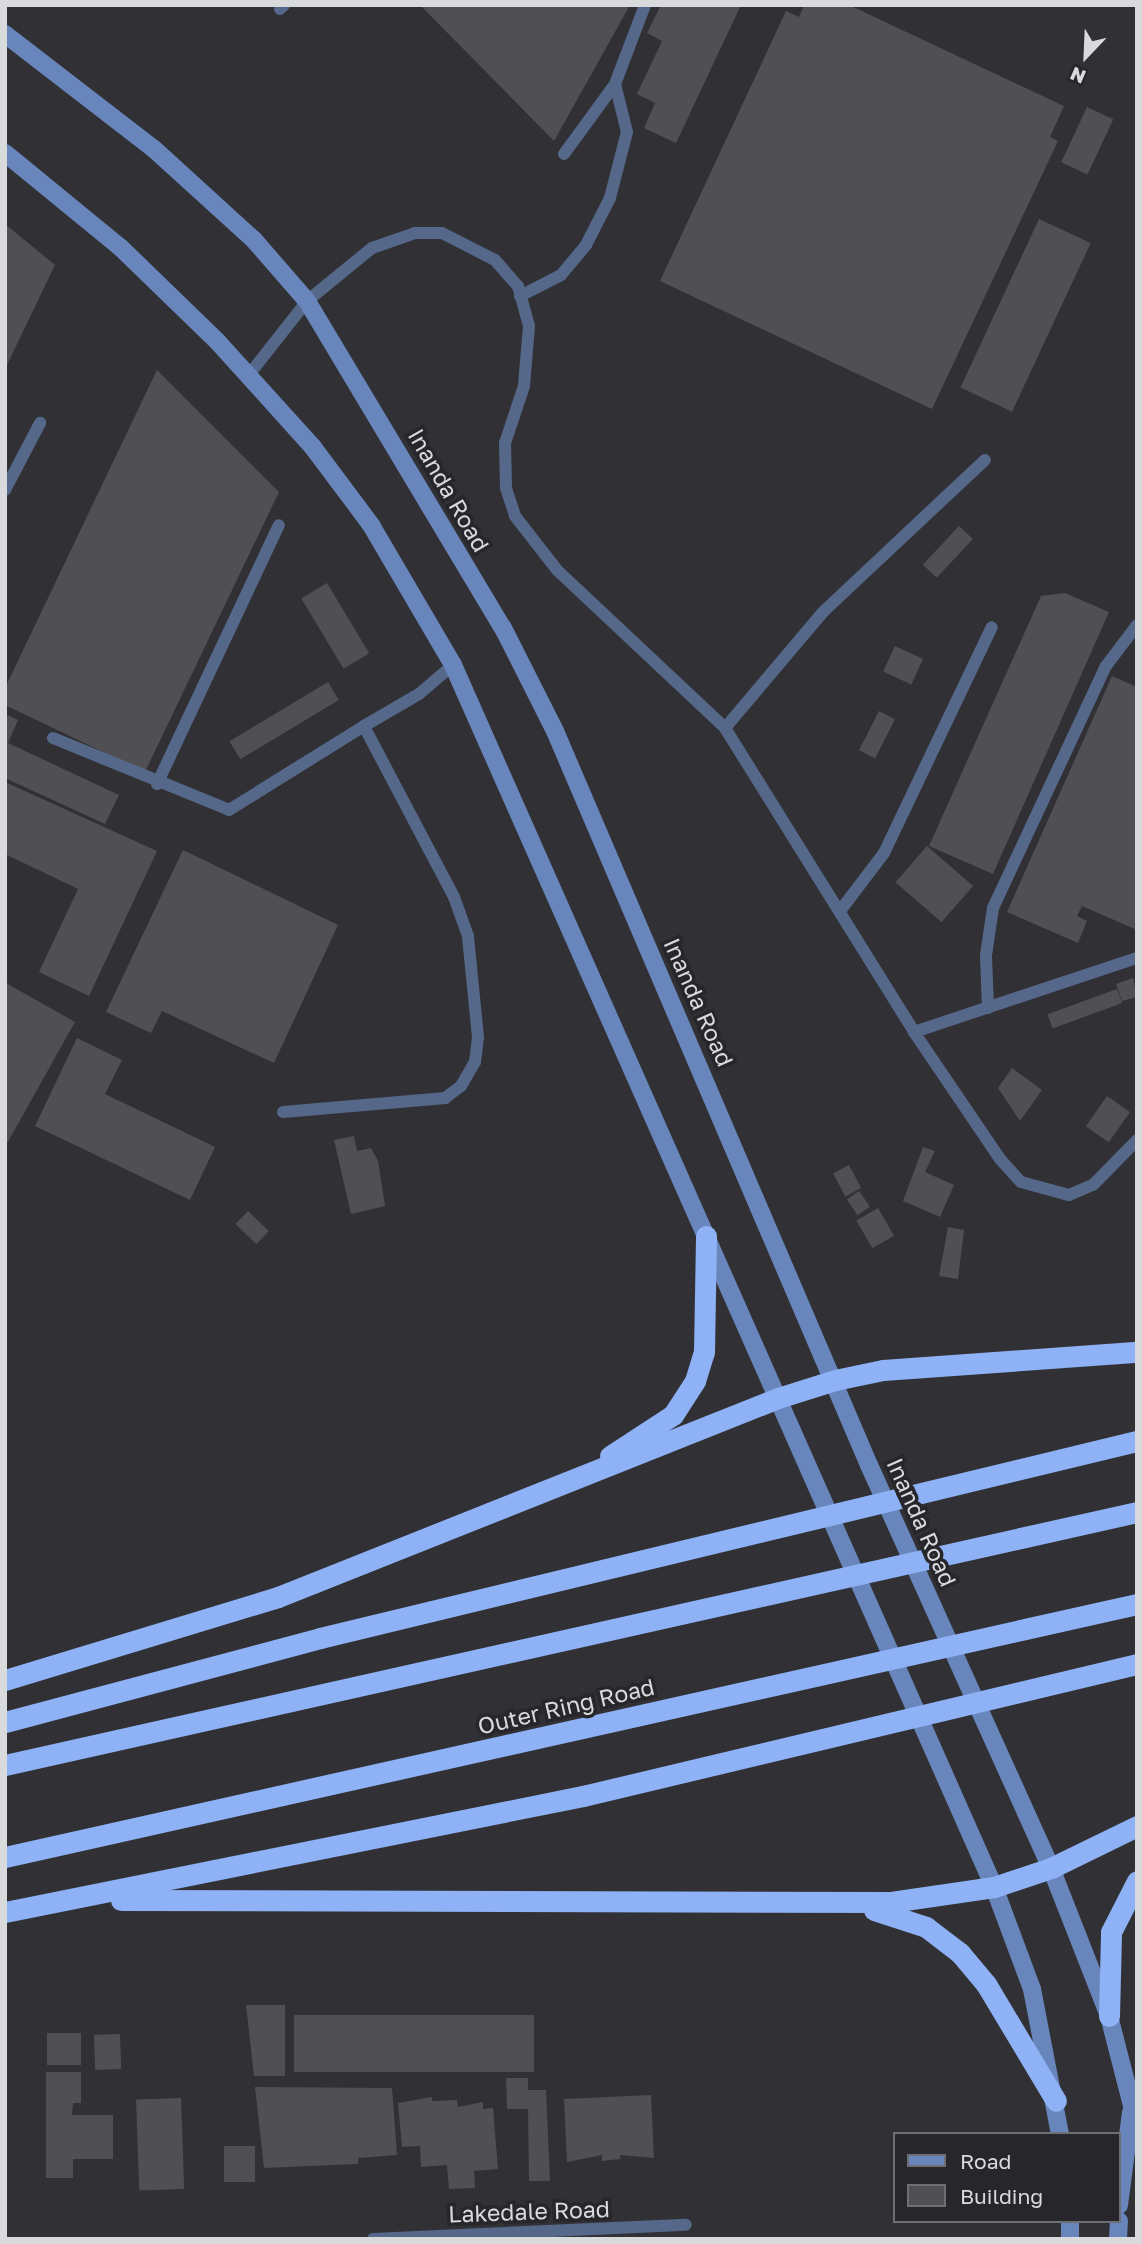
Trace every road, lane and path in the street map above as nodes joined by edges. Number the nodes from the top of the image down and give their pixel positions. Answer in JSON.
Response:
{"nodes":[{"id":1,"x":645,"y":5,"type":"edge"},
{"id":2,"x":5,"y":34,"type":"edge"},
{"id":3,"x":615,"y":85,"type":"junction"},
{"id":4,"x":5,"y":153,"type":"edge"},
{"id":5,"x":564,"y":154,"type":"dead end"},
{"id":6,"x":520,"y":296,"type":"junction"},
{"id":7,"x":307,"y":301,"type":"junction"},
{"id":8,"x":248,"y":376,"type":"junction"},
{"id":9,"x":40,"y":423,"type":"dead end"},
{"id":10,"x":985,"y":460,"type":"dead end"},
{"id":11,"x":5,"y":490,"type":"edge"},
{"id":12,"x":279,"y":525,"type":"dead end"},
{"id":13,"x":1137,"y":625,"type":"edge"},
{"id":14,"x":992,"y":627,"type":"dead end"},
{"id":15,"x":453,"y":665,"type":"junction"},
{"id":16,"x":364,"y":726,"type":"junction"},
{"id":17,"x":725,"y":728,"type":"junction"},
{"id":18,"x":54,"y":738,"type":"dead end"},
{"id":19,"x":157,"y":784,"type":"junction"},
{"id":20,"x":840,"y":911,"type":"junction"},
{"id":21,"x":1137,"y":958,"type":"edge"},
{"id":22,"x":988,"y":1008,"type":"junction"},
{"id":23,"x":914,"y":1032,"type":"junction"},
{"id":24,"x":283,"y":1112,"type":"dead end"},
{"id":25,"x":1137,"y":1140,"type":"edge"},
{"id":26,"x":706,"y":1236,"type":"junction"},
{"id":27,"x":1137,"y":1352,"type":"edge"},
{"id":28,"x":835,"y":1380,"type":"junction"},
{"id":29,"x":778,"y":1398,"type":"junction"},
{"id":30,"x":1137,"y":1441,"type":"edge"},
{"id":31,"x":566,"y":1483,"type":"junction"},
{"id":32,"x":1137,"y":1512,"type":"edge"},
{"id":33,"x":1137,"y":1604,"type":"edge"},
{"id":34,"x":1137,"y":1664,"type":"edge"},
{"id":35,"x":5,"y":1680,"type":"edge"},
{"id":36,"x":5,"y":1721,"type":"edge"},
{"id":37,"x":5,"y":1765,"type":"edge"},
{"id":38,"x":1137,"y":1826,"type":"edge"},
{"id":39,"x":5,"y":1857,"type":"edge"},
{"id":40,"x":1051,"y":1868,"type":"junction"},
{"id":41,"x":1137,"y":1881,"type":"edge"},
{"id":42,"x":994,"y":1887,"type":"junction"},
{"id":43,"x":835,"y":1902,"type":"junction"},
{"id":44,"x":55,"y":1903,"type":"junction"},
{"id":45,"x":5,"y":1912,"type":"edge"},
{"id":46,"x":1109,"y":2016,"type":"junction"},
{"id":47,"x":1056,"y":2101,"type":"junction"},
{"id":48,"x":1135,"y":2108,"type":"edge"},
{"id":49,"x":1137,"y":2125,"type":"edge"},
{"id":50,"x":1060,"y":2132,"type":"edge"},
{"id":51,"x":1121,"y":2194,"type":"edge"},
{"id":52,"x":686,"y":2225,"type":"dead end"},
{"id":53,"x":373,"y":2239,"type":"edge"}],
"edges":[{"from":1,"to":3,"type":"lane"},
{"from":2,"to":7,"type":"main road","name":"Inanda Road"},
{"from":3,"to":5,"type":"lane"},
{"from":3,"to":6,"type":"lane"},
{"from":4,"to":8,"type":"main road"},
{"from":6,"to":7,"type":"lane"},
{"from":6,"to":17,"type":"lane"},
{"from":7,"to":8,"type":"lane"},
{"from":7,"to":28,"type":"main road","name":"Inanda Road"},
{"from":8,"to":15,"type":"main road"},
{"from":9,"to":11,"type":"lane"},
{"from":10,"to":17,"type":"lane"},
{"from":12,"to":19,"type":"lane"},
{"from":13,"to":22,"type":"lane"},
{"from":14,"to":20,"type":"lane"},
{"from":15,"to":16,"type":"lane"},
{"from":15,"to":26,"type":"main road"},
{"from":16,"to":19,"type":"lane"},
{"from":16,"to":24,"type":"lane"},
{"from":17,"to":20,"type":"lane"},
{"from":18,"to":19,"type":"lane"},
{"from":20,"to":23,"type":"lane"},
{"from":21,"to":22,"type":"lane"},
{"from":22,"to":23,"type":"lane"},
{"from":23,"to":25,"type":"lane"},
{"from":26,"to":29,"type":"main road"},
{"from":26,"to":31,"type":"highway"},
{"from":27,"to":28,"type":"highway"},
{"from":28,"to":29,"type":"highway"},
{"from":28,"to":40,"type":"main road","name":"Inanda Road"},
{"from":29,"to":31,"type":"highway"},
{"from":29,"to":42,"type":"main road"},
{"from":30,"to":36,"type":"highway"},
{"from":31,"to":35,"type":"highway"},
{"from":32,"to":37,"type":"highway"},
{"from":33,"to":39,"type":"highway","name":"Outer Ring Road"},
{"from":34,"to":44,"type":"highway"},
{"from":38,"to":40,"type":"highway"},
{"from":40,"to":42,"type":"highway"},
{"from":40,"to":46,"type":"main road","name":"Inanda Road"},
{"from":41,"to":46,"type":"highway"},
{"from":42,"to":43,"type":"highway"},
{"from":42,"to":47,"type":"main road"},
{"from":43,"to":44,"type":"highway"},
{"from":43,"to":47,"type":"highway"},
{"from":44,"to":45,"type":"highway"},
{"from":46,"to":48,"type":"main road","name":"Inanda Road"},
{"from":47,"to":50,"type":"main road"},
{"from":48,"to":49,"type":"main road","name":"Inanda Road"},
{"from":48,"to":51,"type":"main road"},
{"from":52,"to":53,"type":"lane","name":"Lakedale Road"}]}
